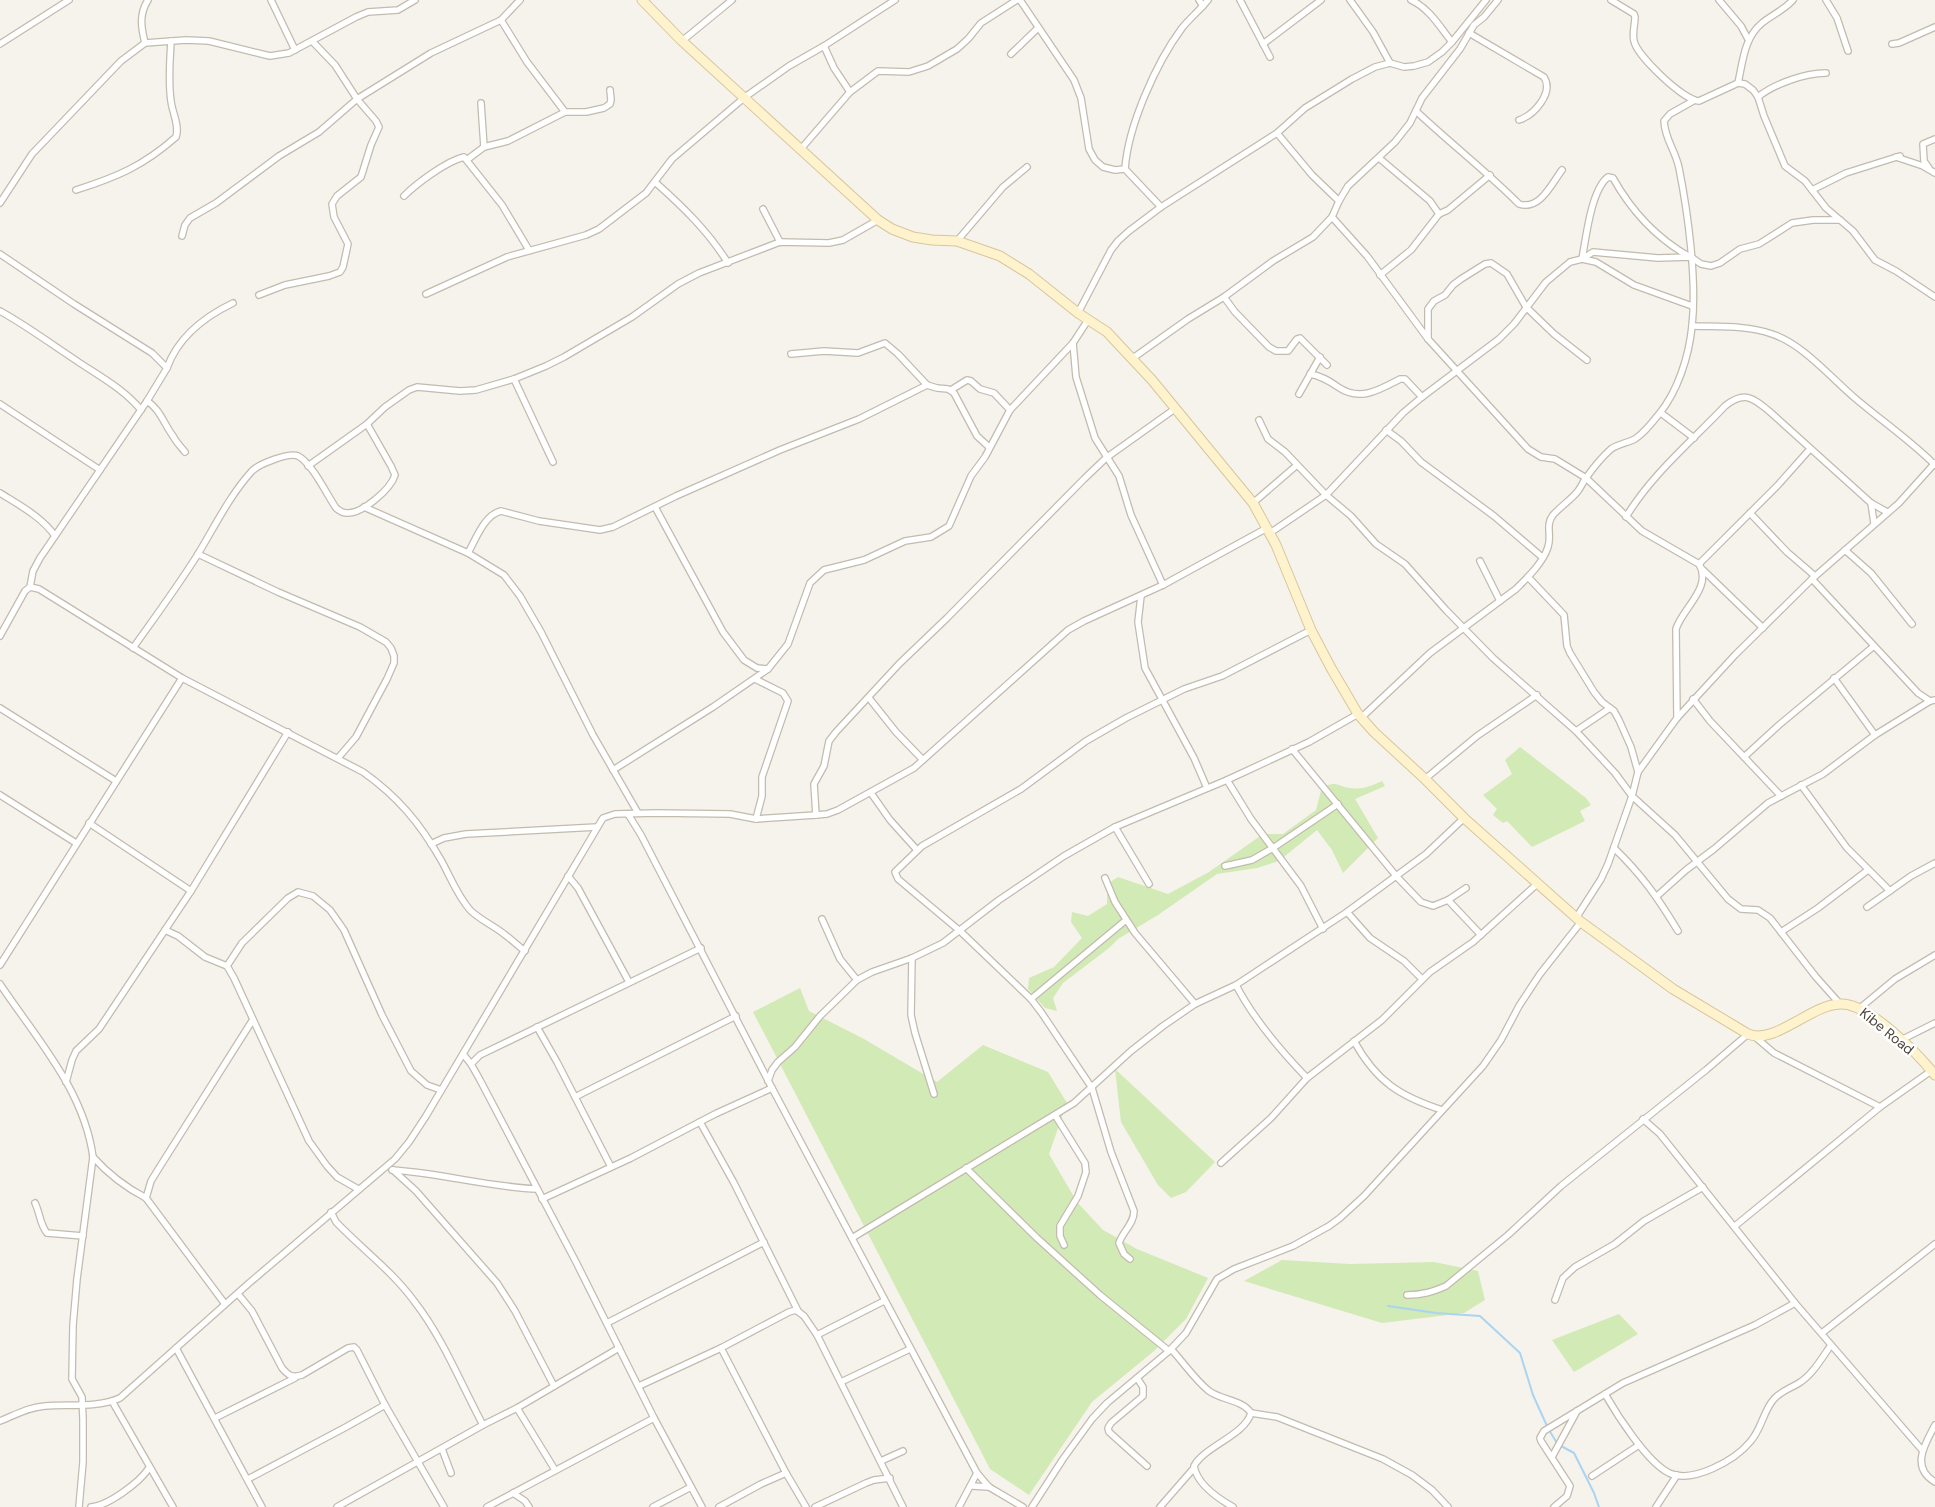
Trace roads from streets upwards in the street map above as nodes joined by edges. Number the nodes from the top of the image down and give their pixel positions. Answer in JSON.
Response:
{"nodes":[{"id":1,"x":69,"y":0,"type":"edge"},
{"id":2,"x":148,"y":0,"type":"edge"},
{"id":3,"x":271,"y":0,"type":"edge"},
{"id":4,"x":415,"y":0,"type":"edge"},
{"id":5,"x":518,"y":0,"type":"edge"},
{"id":6,"x":642,"y":0,"type":"edge"},
{"id":7,"x":732,"y":0,"type":"edge"},
{"id":8,"x":894,"y":0,"type":"edge"},
{"id":9,"x":1019,"y":0,"type":"edge"},
{"id":10,"x":1199,"y":0,"type":"edge"},
{"id":11,"x":1208,"y":0,"type":"edge"},
{"id":12,"x":1240,"y":0,"type":"edge"},
{"id":13,"x":1321,"y":0,"type":"edge"},
{"id":14,"x":1350,"y":0,"type":"edge"},
{"id":15,"x":1412,"y":0,"type":"edge"},
{"id":16,"x":1486,"y":0,"type":"edge"},
{"id":17,"x":1498,"y":0,"type":"edge"},
{"id":18,"x":1612,"y":0,"type":"edge"},
{"id":19,"x":1719,"y":0,"type":"edge"},
{"id":20,"x":1793,"y":0,"type":"edge"},
{"id":21,"x":1826,"y":0,"type":"edge"},
{"id":22,"x":1203,"y":6,"type":"junction"},
{"id":23,"x":501,"y":20,"type":"junction"},
{"id":24,"x":1935,"y":27,"type":"edge"},
{"id":25,"x":1038,"y":28,"type":"junction"},
{"id":26,"x":1469,"y":33,"type":"junction"},
{"id":27,"x":1748,"y":38,"type":"junction"},
{"id":28,"x":171,"y":41,"type":"junction"},
{"id":29,"x":312,"y":41,"type":"junction"},
{"id":30,"x":682,"y":41,"type":"junction"},
{"id":31,"x":1452,"y":42,"type":"junction"},
{"id":32,"x":145,"y":43,"type":"junction"},
{"id":33,"x":0,"y":44,"type":"edge"},
{"id":34,"x":1263,"y":44,"type":"junction"},
{"id":35,"x":1892,"y":44,"type":"dead end"},
{"id":36,"x":824,"y":46,"type":"junction"},
{"id":37,"x":295,"y":50,"type":"junction"},
{"id":38,"x":1848,"y":52,"type":"dead end"},
{"id":39,"x":1011,"y":54,"type":"dead end"},
{"id":40,"x":1270,"y":57,"type":"dead end"},
{"id":41,"x":1390,"y":63,"type":"junction"},
{"id":42,"x":1826,"y":73,"type":"dead end"},
{"id":43,"x":1738,"y":83,"type":"junction"},
{"id":44,"x":610,"y":90,"type":"dead end"},
{"id":45,"x":850,"y":92,"type":"junction"},
{"id":46,"x":745,"y":97,"type":"junction"},
{"id":47,"x":1758,"y":97,"type":"junction"},
{"id":48,"x":357,"y":99,"type":"junction"},
{"id":49,"x":1693,"y":101,"type":"junction"},
{"id":50,"x":482,"y":104,"type":"dead end"},
{"id":51,"x":1416,"y":111,"type":"junction"},
{"id":52,"x":565,"y":112,"type":"junction"},
{"id":53,"x":1519,"y":120,"type":"dead end"},
{"id":54,"x":1277,"y":133,"type":"junction"},
{"id":55,"x":1935,"y":139,"type":"edge"},
{"id":56,"x":484,"y":147,"type":"junction"},
{"id":57,"x":800,"y":150,"type":"junction"},
{"id":58,"x":1379,"y":158,"type":"junction"},
{"id":59,"x":468,"y":160,"type":"junction"},
{"id":60,"x":1027,"y":166,"type":"dead end"},
{"id":61,"x":1126,"y":169,"type":"junction"},
{"id":62,"x":1562,"y":170,"type":"dead end"},
{"id":63,"x":1933,"y":171,"type":"edge"},
{"id":64,"x":1490,"y":175,"type":"junction"},
{"id":65,"x":655,"y":182,"type":"junction"},
{"id":66,"x":76,"y":190,"type":"dead end"},
{"id":67,"x":1812,"y":190,"type":"junction"},
{"id":68,"x":404,"y":196,"type":"dead end"},
{"id":69,"x":1339,"y":201,"type":"junction"},
{"id":70,"x":0,"y":203,"type":"edge"},
{"id":71,"x":1161,"y":207,"type":"junction"},
{"id":72,"x":763,"y":209,"type":"dead end"},
{"id":73,"x":1439,"y":214,"type":"junction"},
{"id":74,"x":1332,"y":217,"type":"junction"},
{"id":75,"x":878,"y":220,"type":"junction"},
{"id":76,"x":1840,"y":220,"type":"junction"},
{"id":77,"x":182,"y":236,"type":"dead end"},
{"id":78,"x":956,"y":241,"type":"junction"},
{"id":79,"x":780,"y":242,"type":"junction"},
{"id":80,"x":528,"y":250,"type":"junction"},
{"id":81,"x":0,"y":254,"type":"edge"},
{"id":82,"x":1691,"y":257,"type":"junction"},
{"id":83,"x":1582,"y":259,"type":"junction"},
{"id":84,"x":728,"y":263,"type":"junction"},
{"id":85,"x":1380,"y":275,"type":"junction"},
{"id":86,"x":426,"y":294,"type":"dead end"},
{"id":87,"x":259,"y":295,"type":"dead end"},
{"id":88,"x":1935,"y":297,"type":"edge"},
{"id":89,"x":1224,"y":298,"type":"junction"},
{"id":90,"x":233,"y":303,"type":"dead end"},
{"id":91,"x":1692,"y":306,"type":"junction"},
{"id":92,"x":1526,"y":307,"type":"junction"},
{"id":93,"x":0,"y":311,"type":"edge"},
{"id":94,"x":1078,"y":313,"type":"junction"},
{"id":95,"x":1088,"y":320,"type":"junction"},
{"id":96,"x":1692,"y":326,"type":"junction"},
{"id":97,"x":1428,"y":339,"type":"junction"},
{"id":98,"x":1072,"y":343,"type":"junction"},
{"id":99,"x":791,"y":354,"type":"dead end"},
{"id":100,"x":1320,"y":357,"type":"junction"},
{"id":101,"x":1133,"y":358,"type":"junction"},
{"id":102,"x":1587,"y":360,"type":"dead end"},
{"id":103,"x":1328,"y":365,"type":"dead end"},
{"id":104,"x":167,"y":368,"type":"junction"},
{"id":105,"x":1458,"y":371,"type":"junction"},
{"id":106,"x":1310,"y":374,"type":"junction"},
{"id":107,"x":514,"y":380,"type":"junction"},
{"id":108,"x":927,"y":385,"type":"junction"},
{"id":109,"x":951,"y":390,"type":"junction"},
{"id":110,"x":1298,"y":394,"type":"dead end"},
{"id":111,"x":1422,"y":397,"type":"junction"},
{"id":112,"x":147,"y":401,"type":"junction"},
{"id":113,"x":0,"y":404,"type":"edge"},
{"id":114,"x":1176,"y":408,"type":"junction"},
{"id":115,"x":141,"y":410,"type":"junction"},
{"id":116,"x":1010,"y":410,"type":"junction"},
{"id":117,"x":1661,"y":412,"type":"junction"},
{"id":118,"x":1259,"y":420,"type":"dead end"},
{"id":119,"x":367,"y":424,"type":"junction"},
{"id":120,"x":1386,"y":430,"type":"junction"},
{"id":121,"x":1694,"y":438,"type":"junction"},
{"id":122,"x":989,"y":447,"type":"junction"},
{"id":123,"x":1810,"y":449,"type":"junction"},
{"id":124,"x":185,"y":452,"type":"dead end"},
{"id":125,"x":1106,"y":458,"type":"junction"},
{"id":126,"x":553,"y":462,"type":"dead end"},
{"id":127,"x":1935,"y":464,"type":"edge"},
{"id":128,"x":1296,"y":465,"type":"junction"},
{"id":129,"x":308,"y":466,"type":"junction"},
{"id":130,"x":100,"y":470,"type":"junction"},
{"id":131,"x":1586,"y":478,"type":"junction"},
{"id":132,"x":0,"y":493,"type":"edge"},
{"id":133,"x":1326,"y":495,"type":"junction"},
{"id":134,"x":1253,"y":503,"type":"junction"},
{"id":135,"x":1871,"y":504,"type":"junction"},
{"id":136,"x":655,"y":506,"type":"junction"},
{"id":137,"x":364,"y":507,"type":"junction"},
{"id":138,"x":1887,"y":512,"type":"junction"},
{"id":139,"x":1750,"y":513,"type":"junction"},
{"id":140,"x":1626,"y":517,"type":"junction"},
{"id":141,"x":1874,"y":523,"type":"junction"},
{"id":142,"x":1269,"y":531,"type":"junction"},
{"id":143,"x":55,"y":536,"type":"junction"},
{"id":144,"x":1845,"y":550,"type":"junction"},
{"id":145,"x":468,"y":553,"type":"junction"},
{"id":146,"x":198,"y":554,"type":"junction"},
{"id":147,"x":1542,"y":557,"type":"junction"},
{"id":148,"x":1480,"y":561,"type":"dead end"},
{"id":149,"x":1699,"y":564,"type":"junction"},
{"id":150,"x":1703,"y":570,"type":"junction"},
{"id":151,"x":1528,"y":576,"type":"junction"},
{"id":152,"x":1813,"y":577,"type":"junction"},
{"id":153,"x":1163,"y":585,"type":"junction"},
{"id":154,"x":30,"y":587,"type":"junction"},
{"id":155,"x":1141,"y":596,"type":"junction"},
{"id":156,"x":1500,"y":601,"type":"junction"},
{"id":157,"x":1912,"y":624,"type":"dead end"},
{"id":158,"x":1464,"y":627,"type":"junction"},
{"id":159,"x":1763,"y":628,"type":"junction"},
{"id":160,"x":1311,"y":630,"type":"junction"},
{"id":161,"x":0,"y":635,"type":"edge"},
{"id":162,"x":1874,"y":646,"type":"junction"},
{"id":163,"x":133,"y":648,"type":"junction"},
{"id":164,"x":768,"y":669,"type":"junction"},
{"id":165,"x":182,"y":678,"type":"junction"},
{"id":166,"x":1834,"y":678,"type":"junction"},
{"id":167,"x":755,"y":679,"type":"junction"},
{"id":168,"x":1537,"y":695,"type":"junction"},
{"id":169,"x":869,"y":698,"type":"junction"},
{"id":170,"x":1162,"y":699,"type":"junction"},
{"id":171,"x":1693,"y":699,"type":"junction"},
{"id":172,"x":1932,"y":701,"type":"edge"},
{"id":173,"x":0,"y":708,"type":"edge"},
{"id":174,"x":1610,"y":708,"type":"junction"},
{"id":175,"x":1360,"y":716,"type":"junction"},
{"id":176,"x":1677,"y":718,"type":"junction"},
{"id":177,"x":1576,"y":731,"type":"junction"},
{"id":178,"x":288,"y":732,"type":"junction"},
{"id":179,"x":1876,"y":735,"type":"junction"},
{"id":180,"x":1292,"y":749,"type":"junction"},
{"id":181,"x":1744,"y":757,"type":"junction"},
{"id":182,"x":338,"y":758,"type":"junction"},
{"id":183,"x":923,"y":760,"type":"junction"},
{"id":184,"x":613,"y":770,"type":"junction"},
{"id":185,"x":1638,"y":772,"type":"junction"},
{"id":186,"x":1425,"y":779,"type":"junction"},
{"id":187,"x":1227,"y":780,"type":"junction"},
{"id":188,"x":116,"y":781,"type":"junction"},
{"id":189,"x":1801,"y":785,"type":"junction"},
{"id":190,"x":1207,"y":788,"type":"junction"},
{"id":191,"x":871,"y":793,"type":"junction"},
{"id":192,"x":0,"y":795,"type":"edge"},
{"id":193,"x":1632,"y":796,"type":"junction"},
{"id":194,"x":1781,"y":796,"type":"junction"},
{"id":195,"x":1338,"y":804,"type":"junction"},
{"id":196,"x":638,"y":813,"type":"junction"},
{"id":197,"x":628,"y":814,"type":"junction"},
{"id":198,"x":816,"y":816,"type":"junction"},
{"id":199,"x":1464,"y":818,"type":"junction"},
{"id":200,"x":756,"y":819,"type":"junction"},
{"id":201,"x":90,"y":823,"type":"junction"},
{"id":202,"x":597,"y":827,"type":"junction"},
{"id":203,"x":1115,"y":827,"type":"junction"},
{"id":204,"x":76,"y":844,"type":"junction"},
{"id":205,"x":431,"y":844,"type":"junction"},
{"id":206,"x":1274,"y":848,"type":"junction"},
{"id":207,"x":1614,"y":848,"type":"junction"},
{"id":208,"x":917,"y":850,"type":"junction"},
{"id":209,"x":1697,"y":861,"type":"junction"},
{"id":210,"x":1935,"y":863,"type":"edge"},
{"id":211,"x":1225,"y":866,"type":"dead end"},
{"id":212,"x":1868,"y":870,"type":"junction"},
{"id":213,"x":568,"y":876,"type":"junction"},
{"id":214,"x":1397,"y":876,"type":"junction"},
{"id":215,"x":1105,"y":878,"type":"dead end"},
{"id":216,"x":1149,"y":884,"type":"dead end"},
{"id":217,"x":1537,"y":884,"type":"junction"},
{"id":218,"x":1466,"y":888,"type":"dead end"},
{"id":219,"x":191,"y":891,"type":"junction"},
{"id":220,"x":1890,"y":891,"type":"junction"},
{"id":221,"x":1657,"y":896,"type":"junction"},
{"id":222,"x":1448,"y":900,"type":"junction"},
{"id":223,"x":1867,"y":907,"type":"dead end"},
{"id":224,"x":1347,"y":912,"type":"junction"},
{"id":225,"x":822,"y":918,"type":"dead end"},
{"id":226,"x":1126,"y":920,"type":"junction"},
{"id":227,"x":1579,"y":920,"type":"junction"},
{"id":228,"x":1323,"y":929,"type":"junction"},
{"id":229,"x":164,"y":930,"type":"junction"},
{"id":230,"x":960,"y":931,"type":"junction"},
{"id":231,"x":1678,"y":931,"type":"dead end"},
{"id":232,"x":1781,"y":932,"type":"junction"},
{"id":233,"x":1481,"y":934,"type":"junction"},
{"id":234,"x":701,"y":948,"type":"junction"},
{"id":235,"x":525,"y":951,"type":"junction"},
{"id":236,"x":1935,"y":955,"type":"edge"},
{"id":237,"x":912,"y":958,"type":"junction"},
{"id":238,"x":0,"y":965,"type":"edge"},
{"id":239,"x":227,"y":966,"type":"junction"},
{"id":240,"x":1422,"y":979,"type":"junction"},
{"id":241,"x":857,"y":980,"type":"junction"},
{"id":242,"x":629,"y":982,"type":"junction"},
{"id":243,"x":0,"y":984,"type":"edge"},
{"id":244,"x":1236,"y":985,"type":"junction"},
{"id":245,"x":1031,"y":999,"type":"junction"},
{"id":246,"x":1196,"y":1004,"type":"junction"},
{"id":247,"x":1840,"y":1004,"type":"junction"},
{"id":248,"x":1860,"y":1008,"type":"junction"},
{"id":249,"x":736,"y":1016,"type":"junction"},
{"id":250,"x":252,"y":1021,"type":"junction"},
{"id":251,"x":1935,"y":1023,"type":"edge"},
{"id":252,"x":538,"y":1027,"type":"junction"},
{"id":253,"x":1751,"y":1035,"type":"junction"},
{"id":254,"x":1901,"y":1040,"type":"junction"},
{"id":255,"x":1354,"y":1041,"type":"junction"},
{"id":256,"x":463,"y":1054,"type":"junction"},
{"id":257,"x":471,"y":1064,"type":"junction"},
{"id":258,"x":1933,"y":1073,"type":"edge"},
{"id":259,"x":1308,"y":1078,"type":"junction"},
{"id":260,"x":768,"y":1080,"type":"junction"},
{"id":261,"x":66,"y":1082,"type":"junction"},
{"id":262,"x":772,"y":1088,"type":"junction"},
{"id":263,"x":1092,"y":1088,"type":"junction"},
{"id":264,"x":441,"y":1090,"type":"junction"},
{"id":265,"x":934,"y":1094,"type":"dead end"},
{"id":266,"x":575,"y":1097,"type":"junction"},
{"id":267,"x":1880,"y":1107,"type":"junction"},
{"id":268,"x":1442,"y":1110,"type":"junction"},
{"id":269,"x":1055,"y":1115,"type":"junction"},
{"id":270,"x":1643,"y":1119,"type":"junction"},
{"id":271,"x":700,"y":1122,"type":"junction"},
{"id":272,"x":93,"y":1157,"type":"junction"},
{"id":273,"x":1221,"y":1163,"type":"dead end"},
{"id":274,"x":387,"y":1166,"type":"junction"},
{"id":275,"x":611,"y":1167,"type":"junction"},
{"id":276,"x":966,"y":1168,"type":"junction"},
{"id":277,"x":393,"y":1170,"type":"junction"},
{"id":278,"x":1703,"y":1187,"type":"junction"},
{"id":279,"x":358,"y":1189,"type":"junction"},
{"id":280,"x":537,"y":1189,"type":"junction"},
{"id":281,"x":146,"y":1198,"type":"junction"},
{"id":282,"x":542,"y":1199,"type":"junction"},
{"id":283,"x":35,"y":1204,"type":"dead end"},
{"id":284,"x":331,"y":1212,"type":"junction"},
{"id":285,"x":1735,"y":1226,"type":"junction"},
{"id":286,"x":83,"y":1236,"type":"junction"},
{"id":287,"x":852,"y":1238,"type":"junction"},
{"id":288,"x":764,"y":1242,"type":"junction"},
{"id":289,"x":1935,"y":1244,"type":"edge"},
{"id":290,"x":1064,"y":1246,"type":"dead end"},
{"id":291,"x":1130,"y":1259,"type":"dead end"},
{"id":292,"x":238,"y":1294,"type":"junction"},
{"id":293,"x":1407,"y":1295,"type":"dead end"},
{"id":294,"x":1555,"y":1300,"type":"dead end"},
{"id":295,"x":884,"y":1301,"type":"junction"},
{"id":296,"x":1795,"y":1302,"type":"junction"},
{"id":297,"x":225,"y":1304,"type":"junction"},
{"id":298,"x":798,"y":1311,"type":"junction"},
{"id":299,"x":607,"y":1324,"type":"junction"},
{"id":300,"x":1822,"y":1333,"type":"junction"},
{"id":301,"x":817,"y":1335,"type":"junction"},
{"id":302,"x":1831,"y":1345,"type":"junction"},
{"id":303,"x":176,"y":1348,"type":"junction"},
{"id":304,"x":620,"y":1348,"type":"junction"},
{"id":305,"x":721,"y":1348,"type":"junction"},
{"id":306,"x":910,"y":1349,"type":"junction"},
{"id":307,"x":1170,"y":1350,"type":"junction"},
{"id":308,"x":294,"y":1378,"type":"junction"},
{"id":309,"x":1137,"y":1378,"type":"junction"},
{"id":310,"x":840,"y":1382,"type":"junction"},
{"id":311,"x":554,"y":1386,"type":"junction"},
{"id":312,"x":639,"y":1386,"type":"junction"},
{"id":313,"x":1604,"y":1394,"type":"junction"},
{"id":314,"x":112,"y":1401,"type":"junction"},
{"id":315,"x":82,"y":1404,"type":"junction"},
{"id":316,"x":385,"y":1405,"type":"junction"},
{"id":317,"x":517,"y":1408,"type":"junction"},
{"id":318,"x":1578,"y":1410,"type":"junction"},
{"id":319,"x":1251,"y":1413,"type":"junction"},
{"id":320,"x":215,"y":1418,"type":"junction"},
{"id":321,"x":654,"y":1418,"type":"junction"},
{"id":322,"x":0,"y":1422,"type":"edge"},
{"id":323,"x":483,"y":1425,"type":"junction"},
{"id":324,"x":1935,"y":1425,"type":"edge"},
{"id":325,"x":1639,"y":1445,"type":"junction"},
{"id":326,"x":442,"y":1449,"type":"junction"},
{"id":327,"x":1922,"y":1450,"type":"junction"},
{"id":328,"x":903,"y":1451,"type":"dead end"},
{"id":329,"x":1552,"y":1457,"type":"junction"},
{"id":330,"x":881,"y":1461,"type":"junction"},
{"id":331,"x":419,"y":1462,"type":"junction"},
{"id":332,"x":1147,"y":1466,"type":"dead end"},
{"id":333,"x":149,"y":1468,"type":"junction"},
{"id":334,"x":1194,"y":1468,"type":"junction"},
{"id":335,"x":555,"y":1470,"type":"junction"},
{"id":336,"x":451,"y":1473,"type":"dead end"},
{"id":337,"x":786,"y":1473,"type":"junction"},
{"id":338,"x":977,"y":1473,"type":"junction"},
{"id":339,"x":1677,"y":1475,"type":"junction"},
{"id":340,"x":1592,"y":1476,"type":"dead end"},
{"id":341,"x":890,"y":1478,"type":"junction"},
{"id":342,"x":248,"y":1479,"type":"junction"},
{"id":343,"x":1935,"y":1482,"type":"edge"},
{"id":344,"x":972,"y":1486,"type":"junction"},
{"id":345,"x":691,"y":1487,"type":"junction"},
{"id":346,"x":989,"y":1487,"type":"junction"},
{"id":347,"x":513,"y":1493,"type":"junction"},
{"id":348,"x":79,"y":1507,"type":"edge"},
{"id":349,"x":90,"y":1507,"type":"edge"},
{"id":350,"x":173,"y":1507,"type":"edge"},
{"id":351,"x":262,"y":1507,"type":"edge"},
{"id":352,"x":337,"y":1507,"type":"edge"},
{"id":353,"x":444,"y":1507,"type":"edge"},
{"id":354,"x":487,"y":1507,"type":"edge"},
{"id":355,"x":529,"y":1507,"type":"edge"},
{"id":356,"x":653,"y":1507,"type":"edge"},
{"id":357,"x":702,"y":1507,"type":"edge"},
{"id":358,"x":719,"y":1507,"type":"edge"},
{"id":359,"x":806,"y":1507,"type":"edge"},
{"id":360,"x":815,"y":1507,"type":"edge"},
{"id":361,"x":903,"y":1507,"type":"edge"},
{"id":362,"x":959,"y":1507,"type":"edge"},
{"id":363,"x":1023,"y":1507,"type":"edge"},
{"id":364,"x":1032,"y":1507,"type":"edge"},
{"id":365,"x":1160,"y":1507,"type":"edge"},
{"id":366,"x":1233,"y":1507,"type":"edge"},
{"id":367,"x":1448,"y":1507,"type":"edge"},
{"id":368,"x":1554,"y":1507,"type":"edge"},
{"id":369,"x":1656,"y":1507,"type":"edge"}],
"edges":[{"from":1,"to":33,"type":"street"},
{"from":2,"to":32,"type":"street"},
{"from":3,"to":37,"type":"street"},
{"from":4,"to":29,"type":"street"},
{"from":5,"to":23,"type":"street"},
{"from":6,"to":30,"type":"street"},
{"from":7,"to":30,"type":"street"},
{"from":8,"to":36,"type":"street"},
{"from":9,"to":25,"type":"street"},
{"from":9,"to":45,"type":"street"},
{"from":10,"to":22,"type":"street"},
{"from":11,"to":22,"type":"street"},
{"from":12,"to":34,"type":"street"},
{"from":13,"to":34,"type":"street"},
{"from":14,"to":41,"type":"street"},
{"from":15,"to":31,"type":"street"},
{"from":16,"to":31,"type":"street"},
{"from":17,"to":26,"type":"street"},
{"from":18,"to":49,"type":"street"},
{"from":19,"to":27,"type":"street"},
{"from":20,"to":27,"type":"street"},
{"from":21,"to":38,"type":"street"},
{"from":22,"to":61,"type":"street"},
{"from":23,"to":48,"type":"street"},
{"from":23,"to":52,"type":"street"},
{"from":24,"to":35,"type":"street"},
{"from":25,"to":39,"type":"street"},
{"from":25,"to":61,"type":"street"},
{"from":26,"to":51,"type":"street"},
{"from":26,"to":53,"type":"street"},
{"from":27,"to":43,"type":"street"},
{"from":28,"to":32,"type":"street"},
{"from":28,"to":37,"type":"street"},
{"from":28,"to":66,"type":"street"},
{"from":29,"to":37,"type":"street"},
{"from":29,"to":48,"type":"street"},
{"from":30,"to":46,"type":"street"},
{"from":31,"to":41,"type":"street"},
{"from":32,"to":70,"type":"street"},
{"from":34,"to":40,"type":"street"},
{"from":36,"to":45,"type":"street"},
{"from":36,"to":46,"type":"street"},
{"from":41,"to":54,"type":"street"},
{"from":42,"to":47,"type":"street"},
{"from":43,"to":47,"type":"street"},
{"from":43,"to":49,"type":"street"},
{"from":44,"to":52,"type":"street"},
{"from":45,"to":57,"type":"street"},
{"from":46,"to":57,"type":"street"},
{"from":46,"to":65,"type":"street"},
{"from":47,"to":67,"type":"street"},
{"from":48,"to":77,"type":"street"},
{"from":48,"to":87,"type":"street"},
{"from":49,"to":82,"type":"street"},
{"from":50,"to":56,"type":"street"},
{"from":51,"to":58,"type":"street"},
{"from":51,"to":64,"type":"street"},
{"from":52,"to":56,"type":"street"},
{"from":54,"to":69,"type":"street"},
{"from":54,"to":71,"type":"street"},
{"from":55,"to":63,"type":"street"},
{"from":56,"to":59,"type":"street"},
{"from":57,"to":75,"type":"street"},
{"from":58,"to":69,"type":"street"},
{"from":58,"to":73,"type":"street"},
{"from":59,"to":68,"type":"street"},
{"from":59,"to":80,"type":"street"},
{"from":60,"to":78,"type":"street"},
{"from":61,"to":71,"type":"street"},
{"from":62,"to":64,"type":"street"},
{"from":63,"to":67,"type":"street"},
{"from":64,"to":73,"type":"street"},
{"from":65,"to":80,"type":"street"},
{"from":65,"to":84,"type":"street"},
{"from":67,"to":76,"type":"street"},
{"from":69,"to":74,"type":"street"},
{"from":71,"to":94,"type":"street"},
{"from":72,"to":79,"type":"street"},
{"from":73,"to":85,"type":"street"},
{"from":74,"to":85,"type":"street"},
{"from":74,"to":89,"type":"street"},
{"from":75,"to":78,"type":"street"},
{"from":75,"to":79,"type":"street"},
{"from":76,"to":82,"type":"street"},
{"from":76,"to":88,"type":"street"},
{"from":78,"to":94,"type":"street"},
{"from":79,"to":84,"type":"street"},
{"from":80,"to":86,"type":"street"},
{"from":81,"to":104,"type":"street"},
{"from":82,"to":83,"type":"street"},
{"from":82,"to":83,"type":"street"},
{"from":82,"to":91,"type":"street"},
{"from":83,"to":91,"type":"street"},
{"from":83,"to":92,"type":"street"},
{"from":84,"to":107,"type":"street"},
{"from":85,"to":97,"type":"street"},
{"from":89,"to":100,"type":"street"},
{"from":89,"to":101,"type":"street"},
{"from":90,"to":104,"type":"street"},
{"from":91,"to":96,"type":"street"},
{"from":92,"to":97,"type":"street"},
{"from":92,"to":102,"type":"street"},
{"from":92,"to":105,"type":"street"},
{"from":93,"to":115,"type":"street"},
{"from":94,"to":95,"type":"street"},
{"from":95,"to":98,"type":"street"},
{"from":95,"to":101,"type":"street"},
{"from":96,"to":117,"type":"street"},
{"from":96,"to":127,"type":"street"},
{"from":97,"to":105,"type":"street"},
{"from":98,"to":116,"type":"street"},
{"from":98,"to":125,"type":"street"},
{"from":99,"to":108,"type":"street"},
{"from":100,"to":103,"type":"street"},
{"from":100,"to":106,"type":"street"},
{"from":101,"to":114,"type":"street"},
{"from":104,"to":112,"type":"street"},
{"from":105,"to":111,"type":"street"},
{"from":105,"to":131,"type":"street"},
{"from":106,"to":110,"type":"street"},
{"from":106,"to":111,"type":"street"},
{"from":107,"to":119,"type":"street"},
{"from":107,"to":126,"type":"street"},
{"from":108,"to":109,"type":"street"},
{"from":108,"to":136,"type":"street"},
{"from":109,"to":116,"type":"street"},
{"from":109,"to":122,"type":"street"},
{"from":111,"to":120,"type":"street"},
{"from":112,"to":115,"type":"street"},
{"from":112,"to":124,"type":"street"},
{"from":113,"to":130,"type":"street"},
{"from":114,"to":125,"type":"street"},
{"from":114,"to":134,"type":"street"},
{"from":115,"to":130,"type":"street"},
{"from":116,"to":122,"type":"street"},
{"from":117,"to":121,"type":"street"},
{"from":117,"to":131,"type":"street"},
{"from":118,"to":128,"type":"street"},
{"from":119,"to":129,"type":"street"},
{"from":119,"to":137,"type":"street"},
{"from":120,"to":133,"type":"street"},
{"from":120,"to":147,"type":"street"},
{"from":121,"to":123,"type":"street"},
{"from":121,"to":140,"type":"street"},
{"from":122,"to":164,"type":"street"},
{"from":123,"to":135,"type":"street"},
{"from":123,"to":139,"type":"street"},
{"from":125,"to":153,"type":"street"},
{"from":125,"to":169,"type":"street"},
{"from":127,"to":138,"type":"street"},
{"from":128,"to":133,"type":"street"},
{"from":128,"to":134,"type":"street"},
{"from":129,"to":137,"type":"street"},
{"from":129,"to":146,"type":"street"},
{"from":130,"to":143,"type":"street"},
{"from":131,"to":140,"type":"street"},
{"from":131,"to":147,"type":"street"},
{"from":132,"to":143,"type":"street"},
{"from":133,"to":142,"type":"street"},
{"from":133,"to":158,"type":"street"},
{"from":134,"to":142,"type":"street"},
{"from":135,"to":138,"type":"street"},
{"from":135,"to":141,"type":"street"},
{"from":136,"to":145,"type":"street"},
{"from":136,"to":164,"type":"street"},
{"from":137,"to":145,"type":"street"},
{"from":138,"to":141,"type":"street"},
{"from":139,"to":149,"type":"street"},
{"from":139,"to":152,"type":"street"},
{"from":140,"to":149,"type":"street"},
{"from":141,"to":144,"type":"street"},
{"from":142,"to":153,"type":"street"},
{"from":142,"to":160,"type":"street"},
{"from":143,"to":154,"type":"street"},
{"from":144,"to":152,"type":"street"},
{"from":144,"to":157,"type":"street"},
{"from":145,"to":184,"type":"street"},
{"from":146,"to":163,"type":"street"},
{"from":146,"to":182,"type":"street"},
{"from":147,"to":151,"type":"street"},
{"from":148,"to":156,"type":"street"},
{"from":149,"to":150,"type":"street"},
{"from":150,"to":159,"type":"street"},
{"from":150,"to":176,"type":"street"},
{"from":151,"to":156,"type":"street"},
{"from":151,"to":174,"type":"street"},
{"from":152,"to":159,"type":"street"},
{"from":152,"to":162,"type":"street"},
{"from":153,"to":155,"type":"street"},
{"from":154,"to":161,"type":"street"},
{"from":154,"to":163,"type":"street"},
{"from":155,"to":170,"type":"street"},
{"from":155,"to":183,"type":"street"},
{"from":156,"to":158,"type":"street"},
{"from":158,"to":168,"type":"street"},
{"from":158,"to":175,"type":"street"},
{"from":159,"to":171,"type":"street"},
{"from":160,"to":170,"type":"street"},
{"from":160,"to":175,"type":"street"},
{"from":162,"to":166,"type":"street"},
{"from":162,"to":172,"type":"street"},
{"from":163,"to":165,"type":"street"},
{"from":164,"to":167,"type":"street"},
{"from":165,"to":178,"type":"street"},
{"from":165,"to":188,"type":"street"},
{"from":166,"to":179,"type":"street"},
{"from":166,"to":181,"type":"street"},
{"from":167,"to":184,"type":"street"},
{"from":167,"to":200,"type":"street"},
{"from":168,"to":177,"type":"street"},
{"from":168,"to":186,"type":"street"},
{"from":169,"to":183,"type":"street"},
{"from":169,"to":198,"type":"street"},
{"from":170,"to":190,"type":"street"},
{"from":170,"to":208,"type":"street"},
{"from":171,"to":176,"type":"street"},
{"from":171,"to":181,"type":"street"},
{"from":172,"to":179,"type":"street"},
{"from":173,"to":188,"type":"street"},
{"from":174,"to":177,"type":"street"},
{"from":174,"to":185,"type":"street"},
{"from":175,"to":180,"type":"street"},
{"from":175,"to":186,"type":"street"},
{"from":176,"to":185,"type":"street"},
{"from":177,"to":193,"type":"street"},
{"from":178,"to":182,"type":"street"},
{"from":178,"to":219,"type":"street"},
{"from":179,"to":189,"type":"street"},
{"from":180,"to":187,"type":"street"},
{"from":180,"to":195,"type":"street"},
{"from":181,"to":194,"type":"street"},
{"from":182,"to":205,"type":"street"},
{"from":183,"to":191,"type":"street"},
{"from":184,"to":196,"type":"street"},
{"from":185,"to":193,"type":"street"},
{"from":186,"to":199,"type":"street"},
{"from":187,"to":190,"type":"street"},
{"from":187,"to":206,"type":"street"},
{"from":188,"to":201,"type":"street"},
{"from":189,"to":194,"type":"street"},
{"from":189,"to":212,"type":"street"},
{"from":190,"to":203,"type":"street"},
{"from":191,"to":198,"type":"street"},
{"from":191,"to":208,"type":"street"},
{"from":192,"to":204,"type":"street"},
{"from":193,"to":207,"type":"street"},
{"from":193,"to":209,"type":"street"},
{"from":194,"to":209,"type":"street"},
{"from":195,"to":206,"type":"street"},
{"from":195,"to":214,"type":"street"},
{"from":196,"to":197,"type":"street"},
{"from":196,"to":200,"type":"street"},
{"from":197,"to":202,"type":"street"},
{"from":197,"to":234,"type":"street"},
{"from":198,"to":200,"type":"street"},
{"from":199,"to":214,"type":"street"},
{"from":199,"to":217,"type":"street"},
{"from":201,"to":204,"type":"street"},
{"from":201,"to":219,"type":"street"},
{"from":202,"to":205,"type":"street"},
{"from":202,"to":213,"type":"street"},
{"from":203,"to":216,"type":"street"},
{"from":203,"to":230,"type":"street"},
{"from":204,"to":238,"type":"street"},
{"from":205,"to":235,"type":"street"},
{"from":206,"to":211,"type":"street"},
{"from":206,"to":228,"type":"street"},
{"from":207,"to":221,"type":"street"},
{"from":207,"to":227,"type":"street"},
{"from":208,"to":230,"type":"street"},
{"from":209,"to":221,"type":"street"},
{"from":209,"to":232,"type":"street"},
{"from":210,"to":220,"type":"street"},
{"from":212,"to":220,"type":"street"},
{"from":212,"to":232,"type":"street"},
{"from":213,"to":235,"type":"street"},
{"from":213,"to":242,"type":"street"},
{"from":214,"to":222,"type":"street"},
{"from":214,"to":224,"type":"street"},
{"from":215,"to":226,"type":"street"},
{"from":217,"to":227,"type":"street"},
{"from":217,"to":233,"type":"street"},
{"from":218,"to":222,"type":"street"},
{"from":219,"to":229,"type":"street"},
{"from":220,"to":223,"type":"street"},
{"from":221,"to":231,"type":"street"},
{"from":222,"to":233,"type":"street"},
{"from":224,"to":228,"type":"street"},
{"from":224,"to":240,"type":"street"},
{"from":225,"to":241,"type":"street"},
{"from":226,"to":245,"type":"street"},
{"from":226,"to":246,"type":"street"},
{"from":227,"to":253,"type":"street"},
{"from":227,"to":268,"type":"street"},
{"from":228,"to":244,"type":"street"},
{"from":229,"to":239,"type":"street"},
{"from":229,"to":261,"type":"street"},
{"from":230,"to":237,"type":"street"},
{"from":230,"to":245,"type":"street"},
{"from":232,"to":247,"type":"street"},
{"from":233,"to":240,"type":"street"},
{"from":234,"to":242,"type":"street"},
{"from":234,"to":249,"type":"street"},
{"from":235,"to":256,"type":"street"},
{"from":236,"to":248,"type":"street"},
{"from":237,"to":241,"type":"street"},
{"from":237,"to":265,"type":"street"},
{"from":239,"to":250,"type":"street"},
{"from":239,"to":264,"type":"street"},
{"from":240,"to":255,"type":"street"},
{"from":241,"to":260,"type":"street"},
{"from":242,"to":252,"type":"street"},
{"from":243,"to":261,"type":"street"},
{"from":244,"to":246,"type":"street"},
{"from":244,"to":259,"type":"street"},
{"from":245,"to":263,"type":"street"},
{"from":246,"to":263,"type":"street"},
{"from":247,"to":248,"type":"street","name":"Kibe Road"},
{"from":247,"to":253,"type":"street","name":"Kibe Road"},
{"from":248,"to":254,"type":"street","name":"Kibe Road"},
{"from":249,"to":260,"type":"street"},
{"from":249,"to":266,"type":"street"},
{"from":250,"to":279,"type":"street"},
{"from":250,"to":281,"type":"street"},
{"from":251,"to":254,"type":"street"},
{"from":252,"to":257,"type":"street"},
{"from":252,"to":266,"type":"street"},
{"from":253,"to":267,"type":"street"},
{"from":253,"to":270,"type":"street"},
{"from":254,"to":258,"type":"street","name":"Kibe Road"},
{"from":255,"to":259,"type":"street"},
{"from":255,"to":268,"type":"street"},
{"from":256,"to":257,"type":"street"},
{"from":256,"to":264,"type":"street"},
{"from":257,"to":280,"type":"street"},
{"from":258,"to":267,"type":"street"},
{"from":259,"to":273,"type":"street"},
{"from":260,"to":262,"type":"street"},
{"from":261,"to":272,"type":"street"},
{"from":262,"to":271,"type":"street"},
{"from":262,"to":287,"type":"street"},
{"from":263,"to":269,"type":"street"},
{"from":263,"to":291,"type":"street"},
{"from":264,"to":274,"type":"street"},
{"from":266,"to":275,"type":"street"},
{"from":267,"to":285,"type":"street"},
{"from":268,"to":307,"type":"street"},
{"from":269,"to":276,"type":"street"},
{"from":269,"to":290,"type":"street"},
{"from":270,"to":278,"type":"street"},
{"from":270,"to":293,"type":"street"},
{"from":271,"to":275,"type":"street"},
{"from":271,"to":288,"type":"street"},
{"from":272,"to":281,"type":"street"},
{"from":272,"to":286,"type":"street"},
{"from":274,"to":277,"type":"street"},
{"from":274,"to":279,"type":"street"},
{"from":275,"to":282,"type":"street"},
{"from":276,"to":287,"type":"street"},
{"from":276,"to":307,"type":"street"},
{"from":277,"to":280,"type":"street"},
{"from":277,"to":311,"type":"street"},
{"from":278,"to":285,"type":"street"},
{"from":278,"to":294,"type":"street"},
{"from":279,"to":284,"type":"street"},
{"from":280,"to":282,"type":"street"},
{"from":281,"to":297,"type":"street"},
{"from":282,"to":299,"type":"street"},
{"from":283,"to":286,"type":"street"},
{"from":284,"to":292,"type":"street"},
{"from":284,"to":323,"type":"street"},
{"from":285,"to":296,"type":"street"},
{"from":286,"to":315,"type":"street"},
{"from":287,"to":295,"type":"street"},
{"from":288,"to":298,"type":"street"},
{"from":288,"to":299,"type":"street"},
{"from":289,"to":300,"type":"street"},
{"from":292,"to":297,"type":"street"},
{"from":292,"to":308,"type":"street"},
{"from":295,"to":301,"type":"street"},
{"from":295,"to":306,"type":"street"},
{"from":296,"to":300,"type":"street"},
{"from":296,"to":313,"type":"street"},
{"from":297,"to":303,"type":"street"},
{"from":298,"to":301,"type":"street"},
{"from":298,"to":305,"type":"street"},
{"from":299,"to":304,"type":"street"},
{"from":300,"to":302,"type":"street"},
{"from":301,"to":310,"type":"street"},
{"from":302,"to":327,"type":"street"},
{"from":302,"to":339,"type":"street"},
{"from":303,"to":314,"type":"street"},
{"from":303,"to":320,"type":"street"},
{"from":304,"to":311,"type":"street"},
{"from":304,"to":312,"type":"street"},
{"from":305,"to":312,"type":"street"},
{"from":305,"to":337,"type":"street"},
{"from":306,"to":310,"type":"street"},
{"from":306,"to":338,"type":"street"},
{"from":307,"to":309,"type":"street"},
{"from":307,"to":319,"type":"street"},
{"from":308,"to":316,"type":"street"},
{"from":308,"to":320,"type":"street"},
{"from":309,"to":332,"type":"street"},
{"from":309,"to":364,"type":"street"},
{"from":310,"to":330,"type":"street"},
{"from":311,"to":317,"type":"street"},
{"from":312,"to":321,"type":"street"},
{"from":313,"to":318,"type":"street"},
{"from":313,"to":325,"type":"street"},
{"from":314,"to":315,"type":"street"},
{"from":314,"to":333,"type":"street"},
{"from":315,"to":322,"type":"street"},
{"from":315,"to":348,"type":"street"},
{"from":316,"to":331,"type":"street"},
{"from":316,"to":342,"type":"street"},
{"from":317,"to":323,"type":"street"},
{"from":317,"to":335,"type":"street"},
{"from":318,"to":329,"type":"street"},
{"from":318,"to":329,"type":"street"},
{"from":319,"to":334,"type":"street"},
{"from":319,"to":367,"type":"street"},
{"from":320,"to":342,"type":"street"},
{"from":321,"to":335,"type":"street"},
{"from":321,"to":345,"type":"street"},
{"from":323,"to":326,"type":"street"},
{"from":324,"to":327,"type":"street"},
{"from":325,"to":339,"type":"street"},
{"from":325,"to":340,"type":"street"},
{"from":326,"to":331,"type":"street"},
{"from":326,"to":336,"type":"street"},
{"from":327,"to":343,"type":"street"},
{"from":328,"to":330,"type":"street"},
{"from":329,"to":368,"type":"street"},
{"from":330,"to":341,"type":"street"},
{"from":331,"to":352,"type":"street"},
{"from":331,"to":353,"type":"street"},
{"from":333,"to":349,"type":"street"},
{"from":333,"to":350,"type":"street"},
{"from":334,"to":365,"type":"street"},
{"from":334,"to":366,"type":"street"},
{"from":335,"to":347,"type":"street"},
{"from":337,"to":358,"type":"street"},
{"from":337,"to":359,"type":"street"},
{"from":338,"to":344,"type":"street"},
{"from":338,"to":346,"type":"street"},
{"from":339,"to":369,"type":"street"},
{"from":341,"to":360,"type":"street"},
{"from":341,"to":361,"type":"street"},
{"from":342,"to":351,"type":"street"},
{"from":344,"to":346,"type":"street"},
{"from":344,"to":362,"type":"street"},
{"from":345,"to":356,"type":"street"},
{"from":345,"to":357,"type":"street"},
{"from":346,"to":363,"type":"street"},
{"from":347,"to":354,"type":"street"},
{"from":347,"to":355,"type":"street"}]}
